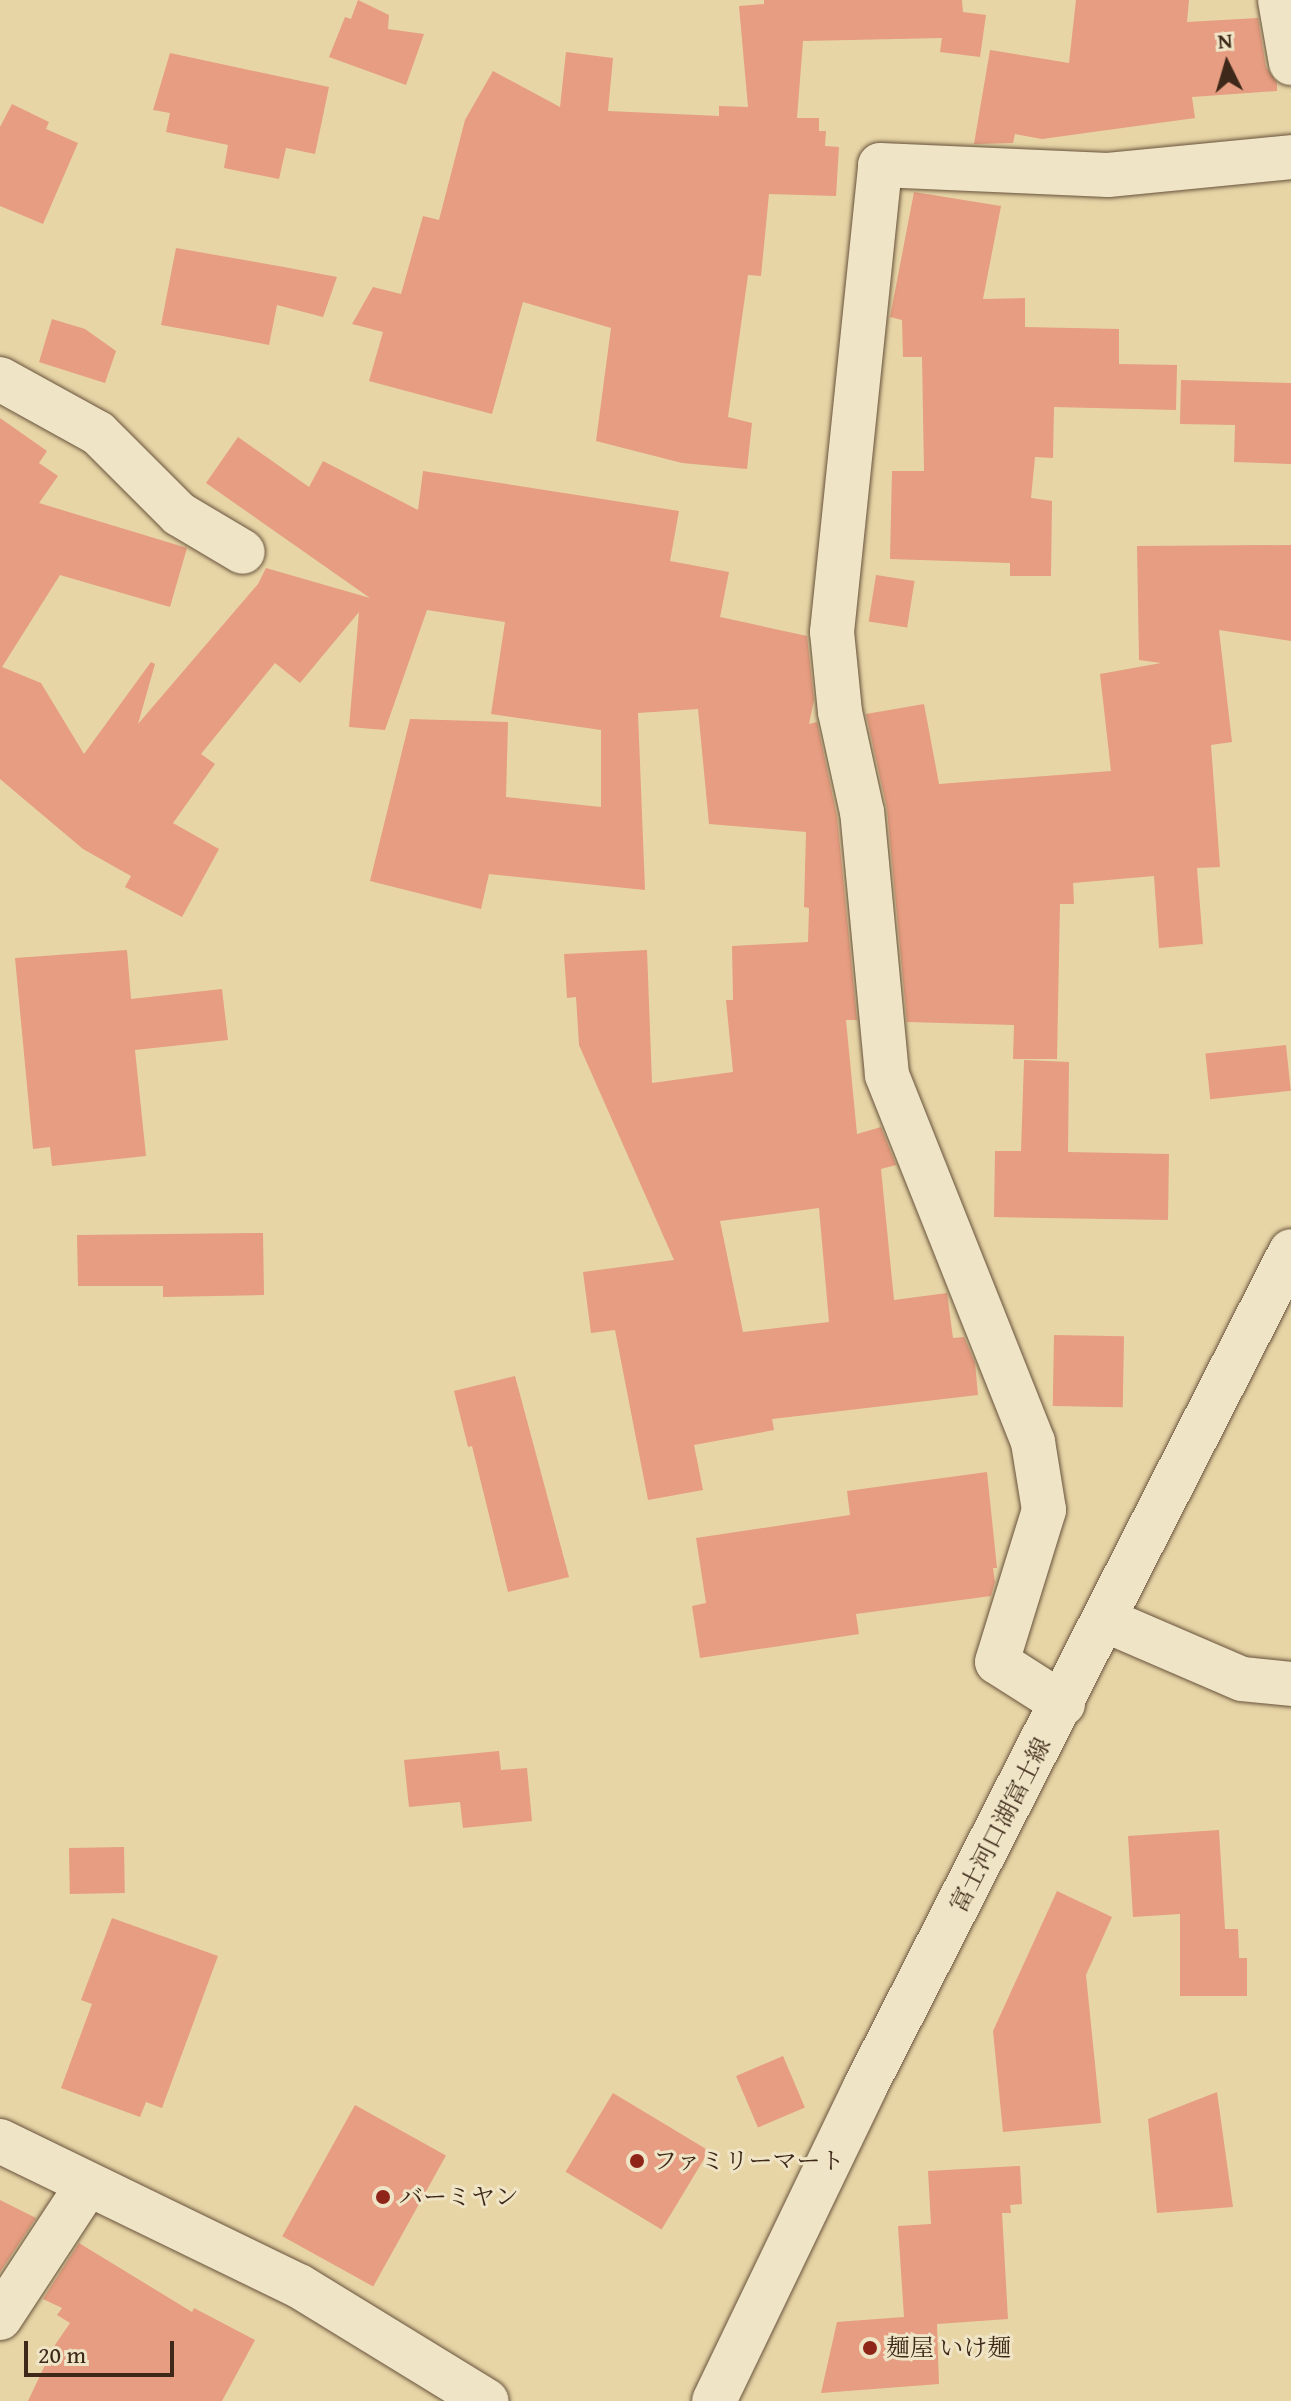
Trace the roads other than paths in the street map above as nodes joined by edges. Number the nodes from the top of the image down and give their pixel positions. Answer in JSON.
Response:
{"nodes":[{"id":1,"x":1280,"y":0,"type":"edge"},
{"id":2,"x":1291,"y":63,"type":"edge"},
{"id":3,"x":1291,"y":157,"type":"edge"},
{"id":4,"x":0,"y":379,"type":"edge"},
{"id":5,"x":243,"y":552,"type":"dead end"},
{"id":6,"x":1291,"y":1251,"type":"edge"},
{"id":7,"x":1105,"y":1620,"type":"junction"},
{"id":8,"x":1291,"y":1684,"type":"edge"},
{"id":9,"x":1063,"y":1704,"type":"junction"},
{"id":10,"x":0,"y":2141,"type":"edge"},
{"id":11,"x":88,"y":2184,"type":"junction"},
{"id":12,"x":0,"y":2318,"type":"edge"},
{"id":13,"x":487,"y":2401,"type":"edge"},
{"id":14,"x":714,"y":2401,"type":"edge"}],
"edges":[{"from":1,"to":2,"type":"street"},
{"from":3,"to":9,"type":"street"},
{"from":4,"to":5,"type":"street"},
{"from":6,"to":7,"type":"street","name":"富士河口湖富士線"},
{"from":7,"to":8,"type":"street"},
{"from":7,"to":9,"type":"street","name":"富士河口湖富士線"},
{"from":9,"to":14,"type":"street","name":"富士河口湖富士線"},
{"from":10,"to":11,"type":"street"},
{"from":11,"to":12,"type":"street"},
{"from":11,"to":13,"type":"street"}]}
